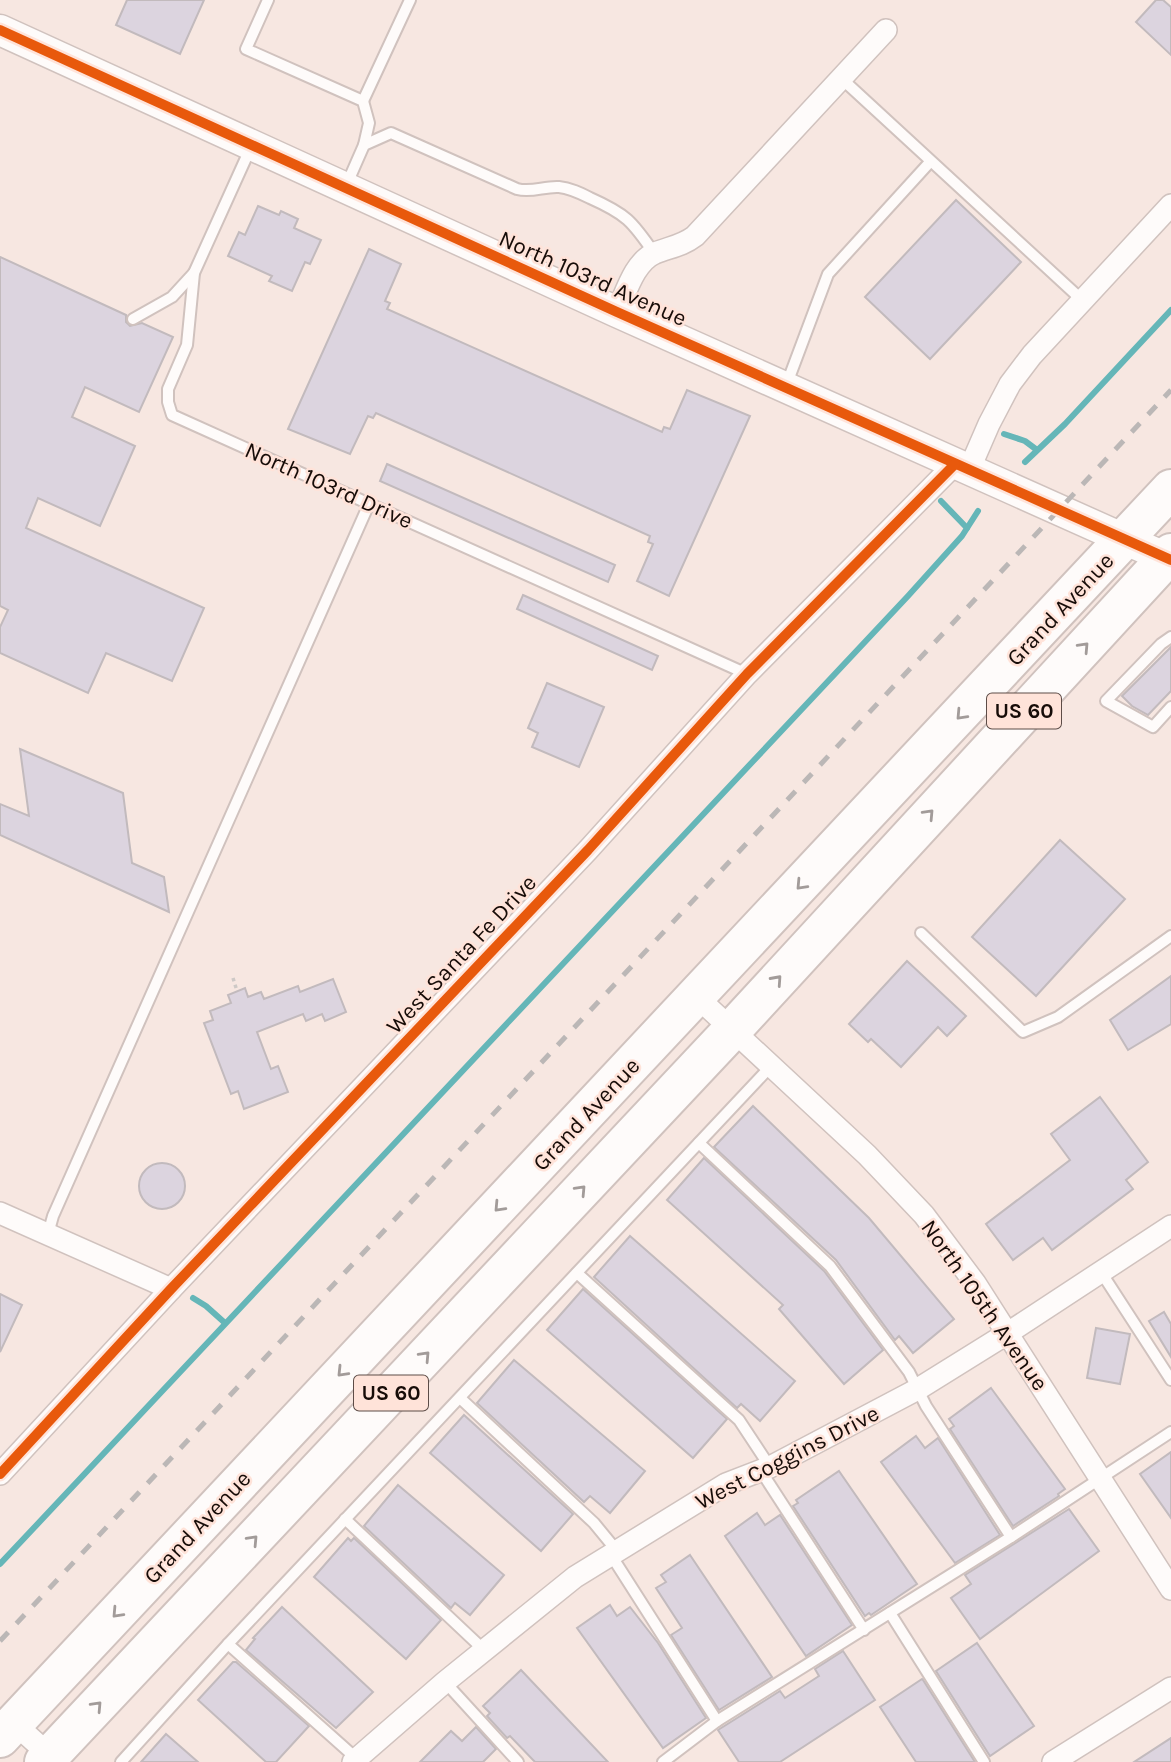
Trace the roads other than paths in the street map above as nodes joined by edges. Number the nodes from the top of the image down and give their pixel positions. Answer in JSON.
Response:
{"nodes":[{"id":1,"x":268,"y":0,"type":"edge"},
{"id":2,"x":410,"y":0,"type":"edge"},
{"id":3,"x":0,"y":30,"type":"edge"},
{"id":4,"x":887,"y":30,"type":"dead end"},
{"id":5,"x":842,"y":79,"type":"junction"},
{"id":6,"x":363,"y":101,"type":"junction"},
{"id":7,"x":252,"y":145,"type":"junction"},
{"id":8,"x":364,"y":145,"type":"junction"},
{"id":9,"x":930,"y":162,"type":"junction"},
{"id":10,"x":345,"y":188,"type":"junction"},
{"id":11,"x":1171,"y":205,"type":"edge"},
{"id":12,"x":654,"y":254,"type":"junction"},
{"id":13,"x":194,"y":273,"type":"junction"},
{"id":14,"x":1082,"y":300,"type":"junction"},
{"id":15,"x":617,"y":312,"type":"junction"},
{"id":16,"x":133,"y":318,"type":"dead end"},
{"id":17,"x":786,"y":388,"type":"junction"},
{"id":18,"x":962,"y":467,"type":"junction"},
{"id":19,"x":1171,"y":489,"type":"edge"},
{"id":20,"x":369,"y":504,"type":"junction"},
{"id":21,"x":1124,"y":540,"type":"junction"},
{"id":22,"x":1169,"y":557,"type":"edge"},
{"id":23,"x":1171,"y":637,"type":"edge"},
{"id":24,"x":747,"y":674,"type":"junction"},
{"id":25,"x":1171,"y":707,"type":"edge"},
{"id":26,"x":921,"y":933,"type":"dead end"},
{"id":27,"x":1171,"y":936,"type":"edge"},
{"id":28,"x":697,"y":997,"type":"junction"},
{"id":29,"x":732,"y":1030,"type":"junction"},
{"id":30,"x":771,"y":1066,"type":"junction"},
{"id":31,"x":699,"y":1143,"type":"junction"},
{"id":32,"x":0,"y":1213,"type":"edge"},
{"id":33,"x":1171,"y":1226,"type":"edge"},
{"id":34,"x":48,"y":1234,"type":"junction"},
{"id":35,"x":577,"y":1272,"type":"junction"},
{"id":36,"x":1101,"y":1272,"type":"junction"},
{"id":37,"x":171,"y":1289,"type":"junction"},
{"id":38,"x":1008,"y":1334,"type":"junction"},
{"id":39,"x":1171,"y":1380,"type":"edge"},
{"id":40,"x":918,"y":1389,"type":"junction"},
{"id":41,"x":460,"y":1398,"type":"junction"},
{"id":42,"x":1171,"y":1432,"type":"edge"},
{"id":43,"x":766,"y":1469,"type":"junction"},
{"id":44,"x":0,"y":1474,"type":"edge"},
{"id":45,"x":1101,"y":1478,"type":"junction"},
{"id":46,"x":345,"y":1519,"type":"junction"},
{"id":47,"x":1011,"y":1537,"type":"junction"},
{"id":48,"x":614,"y":1553,"type":"junction"},
{"id":49,"x":1171,"y":1588,"type":"edge"},
{"id":50,"x":890,"y":1613,"type":"junction"},
{"id":51,"x":864,"y":1630,"type":"junction"},
{"id":52,"x":228,"y":1644,"type":"junction"},
{"id":53,"x":484,"y":1650,"type":"junction"},
{"id":54,"x":445,"y":1682,"type":"junction"},
{"id":55,"x":1171,"y":1688,"type":"edge"},
{"id":56,"x":717,"y":1721,"type":"junction"},
{"id":57,"x":7,"y":1730,"type":"edge"},
{"id":58,"x":50,"y":1760,"type":"edge"},
{"id":59,"x":355,"y":1760,"type":"edge"},
{"id":60,"x":121,"y":1762,"type":"edge"},
{"id":61,"x":518,"y":1762,"type":"edge"},
{"id":62,"x":663,"y":1762,"type":"edge"},
{"id":63,"x":984,"y":1762,"type":"edge"},
{"id":64,"x":1053,"y":1762,"type":"edge"}],
"edges":[{"from":1,"to":6,"type":"lane"},
{"from":2,"to":6,"type":"lane"},
{"from":3,"to":7,"type":"street","name":"North 103rd Avenue"},
{"from":4,"to":5,"type":"street"},
{"from":5,"to":9,"type":"lane"},
{"from":5,"to":12,"type":"street"},
{"from":6,"to":8,"type":"lane"},
{"from":7,"to":10,"type":"street","name":"North 103rd Avenue"},
{"from":7,"to":13,"type":"lane","name":"North 103rd Drive"},
{"from":8,"to":10,"type":"lane"},
{"from":8,"to":12,"type":"lane"},
{"from":9,"to":14,"type":"lane"},
{"from":9,"to":17,"type":"lane"},
{"from":10,"to":15,"type":"street","name":"North 103rd Avenue"},
{"from":11,"to":14,"type":"street","name":"West Santa Fe Drive"},
{"from":12,"to":15,"type":"street"},
{"from":13,"to":16,"type":"lane"},
{"from":13,"to":20,"type":"lane","name":"North 103rd Drive"},
{"from":14,"to":18,"type":"street","name":"West Santa Fe Drive"},
{"from":15,"to":17,"type":"street","name":"North 103rd Avenue"},
{"from":17,"to":18,"type":"street","name":"North 103rd Avenue"},
{"from":18,"to":21,"type":"street","name":"North 103rd Avenue"},
{"from":18,"to":24,"type":"street","name":"West Santa Fe Drive"},
{"from":19,"to":21,"type":"highway","name":"Grand Avenue","number":"US 60"},
{"from":20,"to":24,"type":"lane","name":"North 103rd Drive"},
{"from":20,"to":34,"type":"lane"},
{"from":21,"to":22,"type":"street","name":"North 103rd Avenue"},
{"from":21,"to":28,"type":"highway","name":"Grand Avenue","number":"US 60","one_way":true},
{"from":29,"to":22,"type":"highway","name":"Grand Avenue","number":"US 60","one_way":true},
{"from":23,"to":25,"type":"lane"},
{"from":24,"to":37,"type":"street","name":"West Santa Fe Drive"},
{"from":26,"to":27,"type":"lane"},
{"from":28,"to":29,"type":"street","name":"North 105th Avenue"},
{"from":28,"to":57,"type":"highway","name":"Grand Avenue","number":"US 60","one_way":true},
{"from":29,"to":30,"type":"street","name":"North 105th Avenue"},
{"from":58,"to":29,"type":"highway","name":"Grand Avenue","number":"US 60","one_way":true},
{"from":30,"to":31,"type":"lane"},
{"from":30,"to":38,"type":"street","name":"North 105th Avenue"},
{"from":31,"to":35,"type":"lane"},
{"from":31,"to":40,"type":"lane"},
{"from":32,"to":34,"type":"street"},
{"from":33,"to":36,"type":"street","name":"West Coggins Drive"},
{"from":34,"to":37,"type":"street"},
{"from":35,"to":41,"type":"lane"},
{"from":35,"to":43,"type":"lane"},
{"from":36,"to":38,"type":"street","name":"West Coggins Drive"},
{"from":36,"to":39,"type":"lane"},
{"from":37,"to":44,"type":"street","name":"West Santa Fe Drive"},
{"from":38,"to":40,"type":"street","name":"West Coggins Drive"},
{"from":38,"to":45,"type":"street","name":"North 105th Avenue"},
{"from":40,"to":43,"type":"street","name":"West Coggins Drive"},
{"from":40,"to":47,"type":"lane"},
{"from":41,"to":46,"type":"lane"},
{"from":41,"to":48,"type":"lane"},
{"from":42,"to":45,"type":"lane"},
{"from":43,"to":48,"type":"street","name":"West Coggins Drive"},
{"from":43,"to":51,"type":"lane"},
{"from":45,"to":47,"type":"lane"},
{"from":45,"to":49,"type":"street","name":"North 105th Avenue"},
{"from":46,"to":52,"type":"lane"},
{"from":46,"to":53,"type":"lane"},
{"from":47,"to":50,"type":"lane"},
{"from":48,"to":53,"type":"street","name":"West Coggins Drive"},
{"from":48,"to":56,"type":"lane"},
{"from":50,"to":51,"type":"lane"},
{"from":50,"to":63,"type":"lane"},
{"from":51,"to":56,"type":"lane"},
{"from":52,"to":59,"type":"lane"},
{"from":52,"to":60,"type":"lane"},
{"from":53,"to":54,"type":"street","name":"West Coggins Drive"},
{"from":54,"to":59,"type":"street","name":"West Coggins Drive"},
{"from":54,"to":61,"type":"lane"},
{"from":55,"to":64,"type":"street"},
{"from":56,"to":62,"type":"lane"},
{"from":57,"to":58,"type":"street"}]}
